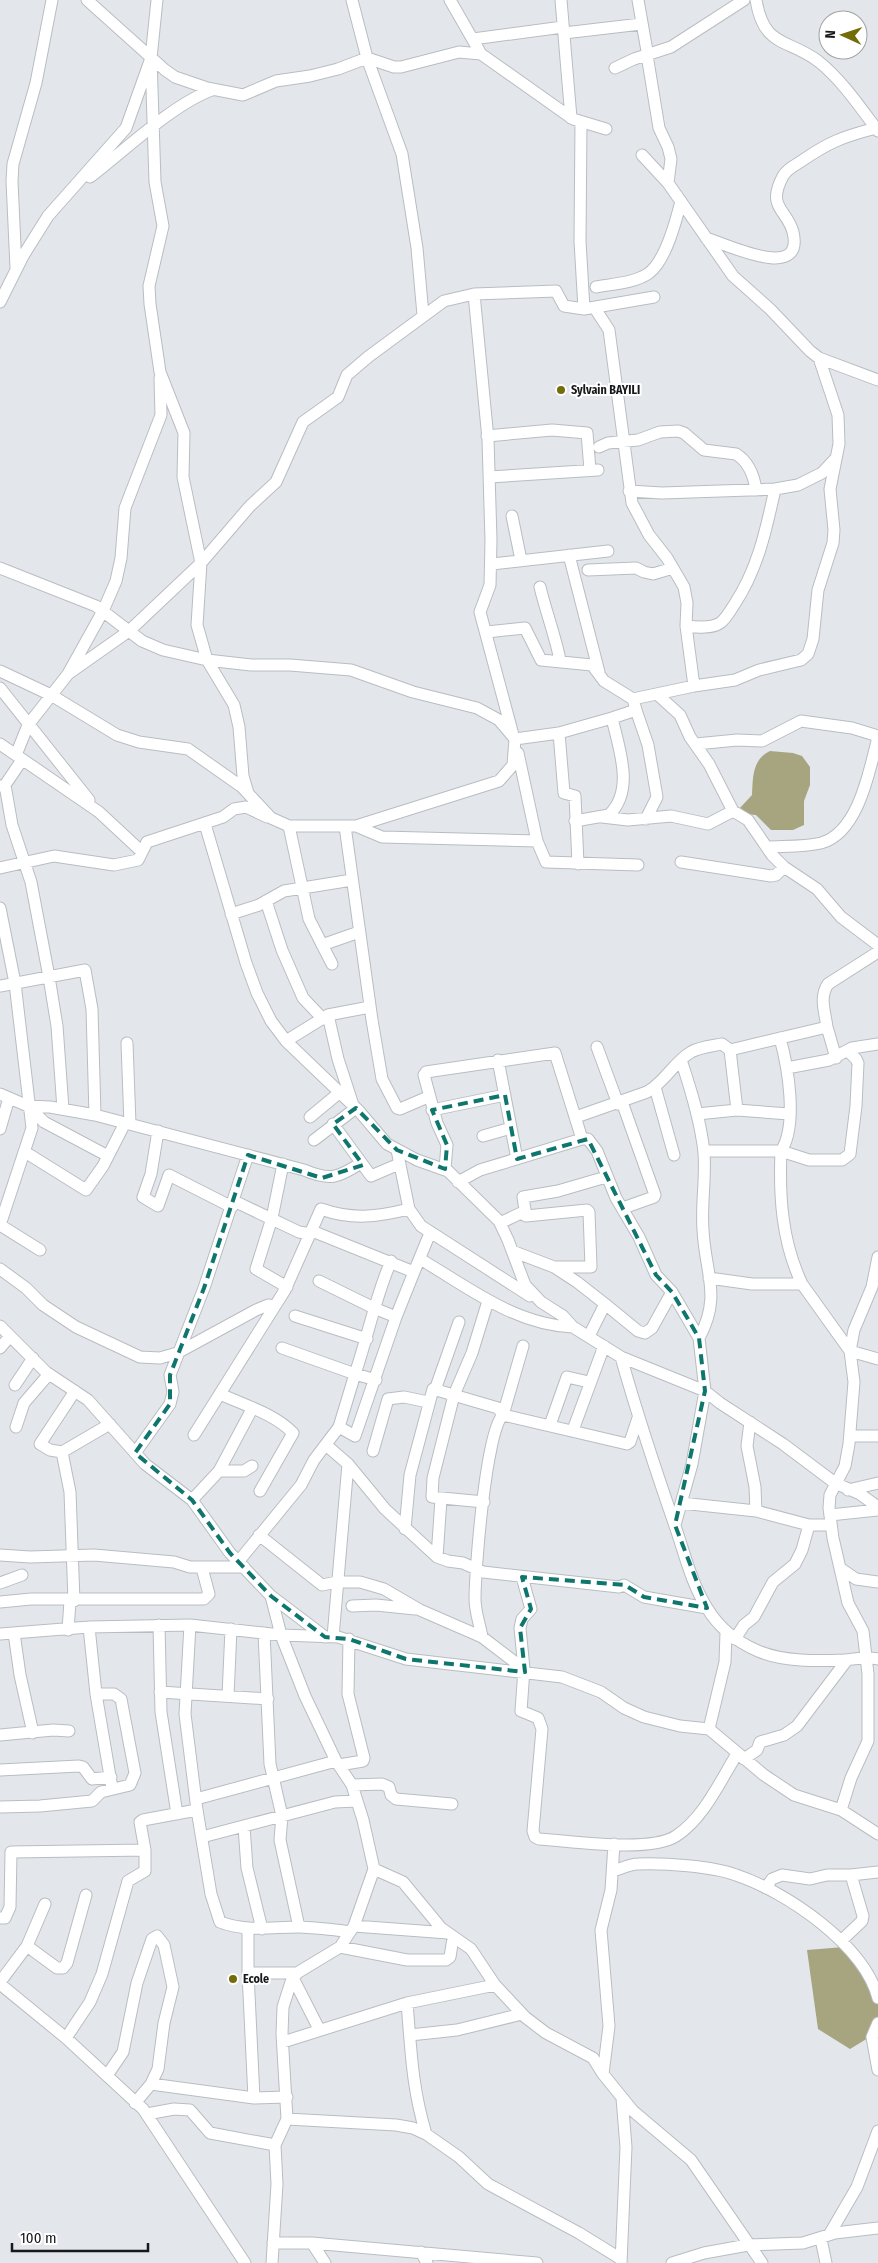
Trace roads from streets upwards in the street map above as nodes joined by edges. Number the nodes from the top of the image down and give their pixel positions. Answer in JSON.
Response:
{"nodes":[{"id":1,"x":52,"y":0,"type":"edge"},
{"id":2,"x":87,"y":0,"type":"edge"},
{"id":3,"x":157,"y":0,"type":"edge"},
{"id":4,"x":352,"y":0,"type":"edge"},
{"id":5,"x":453,"y":0,"type":"edge"},
{"id":6,"x":561,"y":0,"type":"edge"},
{"id":7,"x":638,"y":0,"type":"edge"},
{"id":8,"x":744,"y":0,"type":"edge"},
{"id":9,"x":756,"y":0,"type":"edge"},
{"id":10,"x":641,"y":24,"type":"junction"},
{"id":11,"x":564,"y":30,"type":"junction"},
{"id":12,"x":473,"y":39,"type":"junction"},
{"id":13,"x":647,"y":53,"type":"junction"},
{"id":14,"x":482,"y":54,"type":"junction"},
{"id":15,"x":151,"y":58,"type":"junction"},
{"id":16,"x":367,"y":58,"type":"junction"},
{"id":17,"x":615,"y":68,"type":"dead end"},
{"id":18,"x":212,"y":90,"type":"junction"},
{"id":19,"x":576,"y":120,"type":"junction"},
{"id":20,"x":153,"y":128,"type":"junction"},
{"id":21,"x":606,"y":129,"type":"dead end"},
{"id":22,"x":877,"y":129,"type":"edge"},
{"id":23,"x":642,"y":155,"type":"dead end"},
{"id":24,"x":668,"y":183,"type":"junction"},
{"id":25,"x":66,"y":196,"type":"junction"},
{"id":26,"x":681,"y":201,"type":"junction"},
{"id":27,"x":706,"y":238,"type":"junction"},
{"id":28,"x":16,"y":271,"type":"junction"},
{"id":29,"x":596,"y":287,"type":"dead end"},
{"id":30,"x":474,"y":294,"type":"junction"},
{"id":31,"x":654,"y":297,"type":"dead end"},
{"id":32,"x":0,"y":302,"type":"edge"},
{"id":33,"x":584,"y":309,"type":"junction"},
{"id":34,"x":596,"y":310,"type":"dead end"},
{"id":35,"x":423,"y":315,"type":"junction"},
{"id":36,"x":819,"y":358,"type":"junction"},
{"id":37,"x":160,"y":372,"type":"junction"},
{"id":38,"x":878,"y":380,"type":"edge"},
{"id":39,"x":488,"y":436,"type":"junction"},
{"id":40,"x":623,"y":442,"type":"junction"},
{"id":41,"x":599,"y":447,"type":"dead end"},
{"id":42,"x":836,"y":458,"type":"junction"},
{"id":43,"x":489,"y":477,"type":"junction"},
{"id":44,"x":775,"y":488,"type":"junction"},
{"id":45,"x":756,"y":490,"type":"junction"},
{"id":46,"x":629,"y":491,"type":"junction"},
{"id":47,"x":512,"y":516,"type":"dead end"},
{"id":48,"x":608,"y":551,"type":"dead end"},
{"id":49,"x":569,"y":555,"type":"junction"},
{"id":50,"x":521,"y":560,"type":"junction"},
{"id":51,"x":200,"y":563,"type":"junction"},
{"id":52,"x":492,"y":564,"type":"junction"},
{"id":53,"x":0,"y":568,"type":"edge"},
{"id":54,"x":673,"y":568,"type":"junction"},
{"id":55,"x":588,"y":570,"type":"dead end"},
{"id":56,"x":540,"y":587,"type":"dead end"},
{"id":57,"x":103,"y":611,"type":"junction"},
{"id":58,"x":686,"y":626,"type":"junction"},
{"id":59,"x":129,"y":631,"type":"junction"},
{"id":60,"x":486,"y":632,"type":"junction"},
{"id":61,"x":207,"y":660,"type":"junction"},
{"id":62,"x":560,"y":660,"type":"junction"},
{"id":63,"x":0,"y":671,"type":"edge"},
{"id":64,"x":68,"y":674,"type":"junction"},
{"id":65,"x":599,"y":675,"type":"junction"},
{"id":66,"x":694,"y":686,"type":"junction"},
{"id":67,"x":0,"y":688,"type":"edge"},
{"id":68,"x":658,"y":695,"type":"junction"},
{"id":69,"x":51,"y":696,"type":"junction"},
{"id":70,"x":635,"y":705,"type":"junction"},
{"id":71,"x":612,"y":718,"type":"junction"},
{"id":72,"x":28,"y":724,"type":"junction"},
{"id":73,"x":559,"y":733,"type":"junction"},
{"id":74,"x":878,"y":736,"type":"edge"},
{"id":75,"x":515,"y":739,"type":"junction"},
{"id":76,"x":0,"y":744,"type":"edge"},
{"id":77,"x":696,"y":744,"type":"junction"},
{"id":78,"x":876,"y":750,"type":"edge"},
{"id":79,"x":19,"y":758,"type":"junction"},
{"id":80,"x":2,"y":786,"type":"edge"},
{"id":81,"x":248,"y":793,"type":"junction"},
{"id":82,"x":733,"y":811,"type":"junction"},
{"id":83,"x":99,"y":812,"type":"junction"},
{"id":84,"x":600,"y":817,"type":"junction"},
{"id":85,"x":271,"y":818,"type":"junction"},
{"id":86,"x":646,"y":819,"type":"junction"},
{"id":87,"x":575,"y":821,"type":"junction"},
{"id":88,"x":205,"y":824,"type":"junction"},
{"id":89,"x":12,"y":825,"type":"junction"},
{"id":90,"x":289,"y":826,"type":"junction"},
{"id":91,"x":350,"y":826,"type":"junction"},
{"id":92,"x":0,"y":827,"type":"edge"},
{"id":93,"x":537,"y":841,"type":"junction"},
{"id":94,"x":767,"y":846,"type":"junction"},
{"id":95,"x":142,"y":852,"type":"junction"},
{"id":96,"x":681,"y":862,"type":"dead end"},
{"id":97,"x":24,"y":864,"type":"junction"},
{"id":98,"x":578,"y":864,"type":"junction"},
{"id":99,"x":638,"y":865,"type":"dead end"},
{"id":100,"x":784,"y":867,"type":"junction"},
{"id":101,"x":0,"y":868,"type":"edge"},
{"id":102,"x":352,"y":880,"type":"junction"},
{"id":103,"x":302,"y":888,"type":"junction"},
{"id":104,"x":266,"y":901,"type":"junction"},
{"id":105,"x":0,"y":908,"type":"edge"},
{"id":106,"x":231,"y":914,"type":"junction"},
{"id":107,"x":360,"y":932,"type":"junction"},
{"id":108,"x":322,"y":945,"type":"junction"},
{"id":109,"x":878,"y":945,"type":"edge"},
{"id":110,"x":878,"y":952,"type":"edge"},
{"id":111,"x":332,"y":964,"type":"dead end"},
{"id":112,"x":49,"y":977,"type":"junction"},
{"id":113,"x":15,"y":983,"type":"junction"},
{"id":114,"x":0,"y":986,"type":"edge"},
{"id":115,"x":370,"y":1007,"type":"junction"},
{"id":116,"x":326,"y":1017,"type":"junction"},
{"id":117,"x":828,"y":1027,"type":"junction"},
{"id":118,"x":780,"y":1038,"type":"junction"},
{"id":119,"x":286,"y":1041,"type":"junction"},
{"id":120,"x":127,"y":1043,"type":"dead end"},
{"id":121,"x":878,"y":1044,"type":"edge"},
{"id":122,"x":597,"y":1047,"type":"dead end"},
{"id":123,"x":730,"y":1050,"type":"junction"},
{"id":124,"x":848,"y":1051,"type":"junction"},
{"id":125,"x":836,"y":1058,"type":"junction"},
{"id":126,"x":498,"y":1060,"type":"junction"},
{"id":127,"x":681,"y":1060,"type":"junction"},
{"id":128,"x":787,"y":1068,"type":"junction"},
{"id":129,"x":655,"y":1088,"type":"junction"},
{"id":130,"x":339,"y":1093,"type":"junction"},
{"id":131,"x":505,"y":1095,"type":"junction"},
{"id":132,"x":5,"y":1096,"type":"edge"},
{"id":133,"x":428,"y":1097,"type":"junction"},
{"id":134,"x":620,"y":1103,"type":"junction"},
{"id":135,"x":28,"y":1106,"type":"junction"},
{"id":136,"x":354,"y":1107,"type":"junction"},
{"id":137,"x":63,"y":1109,"type":"junction"},
{"id":138,"x":432,"y":1110,"type":"junction"},
{"id":139,"x":738,"y":1110,"type":"junction"},
{"id":140,"x":696,"y":1114,"type":"junction"},
{"id":141,"x":789,"y":1114,"type":"junction"},
{"id":142,"x":95,"y":1116,"type":"junction"},
{"id":143,"x":310,"y":1117,"type":"dead end"},
{"id":144,"x":576,"y":1117,"type":"junction"},
{"id":145,"x":128,"y":1123,"type":"junction"},
{"id":146,"x":333,"y":1124,"type":"junction"},
{"id":147,"x":0,"y":1128,"type":"edge"},
{"id":148,"x":511,"y":1128,"type":"junction"},
{"id":149,"x":158,"y":1131,"type":"junction"},
{"id":150,"x":484,"y":1136,"type":"dead end"},
{"id":151,"x":582,"y":1139,"type":"junction"},
{"id":152,"x":314,"y":1140,"type":"dead end"},
{"id":153,"x":397,"y":1150,"type":"junction"},
{"id":154,"x":704,"y":1151,"type":"junction"},
{"id":155,"x":781,"y":1151,"type":"junction"},
{"id":156,"x":25,"y":1152,"type":"junction"},
{"id":157,"x":248,"y":1155,"type":"junction"},
{"id":158,"x":674,"y":1155,"type":"dead end"},
{"id":159,"x":108,"y":1156,"type":"junction"},
{"id":160,"x":517,"y":1159,"type":"junction"},
{"id":161,"x":361,"y":1163,"type":"junction"},
{"id":162,"x":283,"y":1164,"type":"junction"},
{"id":163,"x":400,"y":1164,"type":"junction"},
{"id":164,"x":445,"y":1169,"type":"junction"},
{"id":165,"x":606,"y":1177,"type":"junction"},
{"id":166,"x":458,"y":1182,"type":"junction"},
{"id":167,"x":233,"y":1204,"type":"junction"},
{"id":168,"x":623,"y":1208,"type":"junction"},
{"id":169,"x":409,"y":1209,"type":"junction"},
{"id":170,"x":526,"y":1216,"type":"junction"},
{"id":171,"x":272,"y":1218,"type":"junction"},
{"id":172,"x":500,"y":1223,"type":"junction"},
{"id":173,"x":0,"y":1225,"type":"edge"},
{"id":174,"x":311,"y":1232,"type":"junction"},
{"id":175,"x":430,"y":1233,"type":"junction"},
{"id":176,"x":40,"y":1250,"type":"dead end"},
{"id":177,"x":512,"y":1251,"type":"junction"},
{"id":178,"x":878,"y":1257,"type":"edge"},
{"id":179,"x":420,"y":1258,"type":"junction"},
{"id":180,"x":391,"y":1261,"type":"junction"},
{"id":181,"x":554,"y":1268,"type":"junction"},
{"id":182,"x":0,"y":1269,"type":"edge"},
{"id":183,"x":414,"y":1272,"type":"junction"},
{"id":184,"x":709,"y":1278,"type":"junction"},
{"id":185,"x":319,"y":1281,"type":"dead end"},
{"id":186,"x":802,"y":1284,"type":"junction"},
{"id":187,"x":286,"y":1287,"type":"junction"},
{"id":188,"x":672,"y":1292,"type":"junction"},
{"id":189,"x":873,"y":1299,"type":"edge"},
{"id":190,"x":488,"y":1300,"type":"junction"},
{"id":191,"x":541,"y":1302,"type":"junction"},
{"id":192,"x":605,"y":1304,"type":"junction"},
{"id":193,"x":276,"y":1306,"type":"junction"},
{"id":194,"x":374,"y":1308,"type":"junction"},
{"id":195,"x":295,"y":1316,"type":"dead end"},
{"id":196,"x":396,"y":1317,"type":"junction"},
{"id":197,"x":459,"y":1322,"type":"dead end"},
{"id":198,"x":0,"y":1326,"type":"edge"},
{"id":199,"x":574,"y":1327,"type":"junction"},
{"id":200,"x":10,"y":1336,"type":"junction"},
{"id":201,"x":589,"y":1336,"type":"junction"},
{"id":202,"x":699,"y":1338,"type":"junction"},
{"id":203,"x":367,"y":1339,"type":"junction"},
{"id":204,"x":523,"y":1346,"type":"dead end"},
{"id":205,"x":604,"y":1346,"type":"junction"},
{"id":206,"x":0,"y":1348,"type":"edge"},
{"id":207,"x":282,"y":1348,"type":"dead end"},
{"id":208,"x":850,"y":1351,"type":"junction"},
{"id":209,"x":177,"y":1353,"type":"junction"},
{"id":210,"x":621,"y":1357,"type":"junction"},
{"id":211,"x":33,"y":1358,"type":"junction"},
{"id":212,"x":878,"y":1359,"type":"edge"},
{"id":213,"x":49,"y":1374,"type":"junction"},
{"id":214,"x":355,"y":1374,"type":"junction"},
{"id":215,"x":376,"y":1380,"type":"junction"},
{"id":216,"x":589,"y":1382,"type":"junction"},
{"id":217,"x":16,"y":1385,"type":"dead end"},
{"id":218,"x":435,"y":1390,"type":"junction"},
{"id":219,"x":75,"y":1391,"type":"junction"},
{"id":220,"x":705,"y":1391,"type":"junction"},
{"id":221,"x":220,"y":1394,"type":"junction"},
{"id":222,"x":454,"y":1395,"type":"junction"},
{"id":223,"x":428,"y":1402,"type":"junction"},
{"id":224,"x":252,"y":1409,"type":"junction"},
{"id":225,"x":503,"y":1415,"type":"junction"},
{"id":226,"x":638,"y":1418,"type":"junction"},
{"id":227,"x":750,"y":1422,"type":"junction"},
{"id":228,"x":110,"y":1424,"type":"junction"},
{"id":229,"x":550,"y":1425,"type":"junction"},
{"id":230,"x":339,"y":1426,"type":"junction"},
{"id":231,"x":16,"y":1427,"type":"dead end"},
{"id":232,"x":573,"y":1430,"type":"junction"},
{"id":233,"x":194,"y":1435,"type":"dead end"},
{"id":234,"x":850,"y":1436,"type":"junction"},
{"id":235,"x":878,"y":1436,"type":"edge"},
{"id":236,"x":326,"y":1445,"type":"junction"},
{"id":237,"x":373,"y":1451,"type":"dead end"},
{"id":238,"x":62,"y":1452,"type":"junction"},
{"id":239,"x":135,"y":1453,"type":"junction"},
{"id":240,"x":348,"y":1464,"type":"junction"},
{"id":241,"x":252,"y":1466,"type":"dead end"},
{"id":242,"x":219,"y":1471,"type":"junction"},
{"id":243,"x":834,"y":1483,"type":"junction"},
{"id":244,"x":878,"y":1484,"type":"edge"},
{"id":245,"x":848,"y":1490,"type":"junction"},
{"id":246,"x":260,"y":1491,"type":"dead end"},
{"id":247,"x":441,"y":1499,"type":"junction"},
{"id":248,"x":192,"y":1500,"type":"junction"},
{"id":249,"x":484,"y":1502,"type":"junction"},
{"id":250,"x":681,"y":1503,"type":"junction"},
{"id":251,"x":878,"y":1509,"type":"edge"},
{"id":252,"x":756,"y":1510,"type":"junction"},
{"id":253,"x":830,"y":1520,"type":"junction"},
{"id":254,"x":675,"y":1525,"type":"junction"},
{"id":255,"x":809,"y":1525,"type":"junction"},
{"id":256,"x":406,"y":1529,"type":"junction"},
{"id":257,"x":259,"y":1535,"type":"junction"},
{"id":258,"x":0,"y":1555,"type":"edge"},
{"id":259,"x":73,"y":1556,"type":"junction"},
{"id":260,"x":437,"y":1557,"type":"junction"},
{"id":261,"x":241,"y":1564,"type":"junction"},
{"id":262,"x":202,"y":1568,"type":"junction"},
{"id":263,"x":840,"y":1568,"type":"junction"},
{"id":264,"x":477,"y":1571,"type":"junction"},
{"id":265,"x":22,"y":1575,"type":"dead end"},
{"id":266,"x":522,"y":1577,"type":"junction"},
{"id":267,"x":337,"y":1582,"type":"junction"},
{"id":268,"x":878,"y":1582,"type":"edge"},
{"id":269,"x":0,"y":1583,"type":"edge"},
{"id":270,"x":272,"y":1596,"type":"junction"},
{"id":271,"x":72,"y":1601,"type":"junction"},
{"id":272,"x":0,"y":1602,"type":"edge"},
{"id":273,"x":352,"y":1606,"type":"dead end"},
{"id":274,"x":707,"y":1608,"type":"junction"},
{"id":275,"x":420,"y":1610,"type":"junction"},
{"id":276,"x":160,"y":1625,"type":"junction"},
{"id":277,"x":190,"y":1625,"type":"junction"},
{"id":278,"x":89,"y":1627,"type":"junction"},
{"id":279,"x":231,"y":1629,"type":"junction"},
{"id":280,"x":68,"y":1630,"type":"junction"},
{"id":281,"x":14,"y":1633,"type":"junction"},
{"id":282,"x":264,"y":1633,"type":"junction"},
{"id":283,"x":0,"y":1634,"type":"edge"},
{"id":284,"x":281,"y":1635,"type":"junction"},
{"id":285,"x":731,"y":1636,"type":"junction"},
{"id":286,"x":329,"y":1637,"type":"junction"},
{"id":287,"x":482,"y":1637,"type":"junction"},
{"id":288,"x":349,"y":1639,"type":"junction"},
{"id":289,"x":865,"y":1656,"type":"junction"},
{"id":290,"x":878,"y":1659,"type":"edge"},
{"id":291,"x":847,"y":1660,"type":"junction"},
{"id":292,"x":525,"y":1670,"type":"junction"},
{"id":293,"x":160,"y":1692,"type":"junction"},
{"id":294,"x":185,"y":1693,"type":"junction"},
{"id":295,"x":96,"y":1694,"type":"junction"},
{"id":296,"x":228,"y":1696,"type":"junction"},
{"id":297,"x":268,"y":1699,"type":"junction"},
{"id":298,"x":708,"y":1729,"type":"junction"},
{"id":299,"x":69,"y":1731,"type":"dead end"},
{"id":300,"x":33,"y":1733,"type":"junction"},
{"id":301,"x":0,"y":1735,"type":"edge"},
{"id":302,"x":873,"y":1742,"type":"edge"},
{"id":303,"x":741,"y":1756,"type":"junction"},
{"id":304,"x":338,"y":1763,"type":"junction"},
{"id":305,"x":0,"y":1770,"type":"edge"},
{"id":306,"x":274,"y":1778,"type":"junction"},
{"id":307,"x":111,"y":1783,"type":"junction"},
{"id":308,"x":352,"y":1785,"type":"junction"},
{"id":309,"x":357,"y":1801,"type":"junction"},
{"id":310,"x":196,"y":1804,"type":"junction"},
{"id":311,"x":452,"y":1804,"type":"dead end"},
{"id":312,"x":0,"y":1807,"type":"edge"},
{"id":313,"x":841,"y":1810,"type":"junction"},
{"id":314,"x":176,"y":1814,"type":"junction"},
{"id":315,"x":282,"y":1816,"type":"junction"},
{"id":316,"x":244,"y":1827,"type":"junction"},
{"id":317,"x":878,"y":1834,"type":"edge"},
{"id":318,"x":202,"y":1837,"type":"junction"},
{"id":319,"x":614,"y":1844,"type":"junction"},
{"id":320,"x":146,"y":1850,"type":"junction"},
{"id":321,"x":374,"y":1869,"type":"junction"},
{"id":322,"x":613,"y":1871,"type":"junction"},
{"id":323,"x":878,"y":1872,"type":"edge"},
{"id":324,"x":851,"y":1875,"type":"junction"},
{"id":325,"x":766,"y":1888,"type":"junction"},
{"id":326,"x":86,"y":1895,"type":"dead end"},
{"id":327,"x":44,"y":1904,"type":"dead end"},
{"id":328,"x":0,"y":1918,"type":"edge"},
{"id":329,"x":299,"y":1927,"type":"junction"},
{"id":330,"x":248,"y":1928,"type":"junction"},
{"id":331,"x":262,"y":1929,"type":"junction"},
{"id":332,"x":351,"y":1929,"type":"junction"},
{"id":333,"x":451,"y":1936,"type":"junction"},
{"id":334,"x":842,"y":1940,"type":"junction"},
{"id":335,"x":27,"y":1946,"type":"junction"},
{"id":336,"x":340,"y":1947,"type":"junction"},
{"id":337,"x":248,"y":1973,"type":"junction"},
{"id":338,"x":295,"y":1975,"type":"junction"},
{"id":339,"x":0,"y":1983,"type":"edge"},
{"id":340,"x":496,"y":1985,"type":"junction"},
{"id":341,"x":878,"y":1998,"type":"edge"},
{"id":342,"x":407,"y":2002,"type":"junction"},
{"id":343,"x":522,"y":2014,"type":"junction"},
{"id":344,"x":878,"y":2023,"type":"edge"},
{"id":345,"x":319,"y":2029,"type":"junction"},
{"id":346,"x":410,"y":2035,"type":"junction"},
{"id":347,"x":66,"y":2038,"type":"junction"},
{"id":348,"x":282,"y":2042,"type":"junction"},
{"id":349,"x":878,"y":2070,"type":"edge"},
{"id":350,"x":108,"y":2074,"type":"junction"},
{"id":351,"x":603,"y":2074,"type":"junction"},
{"id":352,"x":151,"y":2084,"type":"junction"},
{"id":353,"x":287,"y":2097,"type":"junction"},
{"id":354,"x":254,"y":2098,"type":"junction"},
{"id":355,"x":622,"y":2098,"type":"junction"},
{"id":356,"x":135,"y":2103,"type":"junction"},
{"id":357,"x":147,"y":2114,"type":"junction"},
{"id":358,"x":287,"y":2119,"type":"junction"},
{"id":359,"x":878,"y":2131,"type":"edge"},
{"id":360,"x":426,"y":2134,"type":"junction"},
{"id":361,"x":275,"y":2145,"type":"junction"},
{"id":362,"x":878,"y":2228,"type":"edge"},
{"id":363,"x":825,"y":2237,"type":"junction"},
{"id":364,"x":274,"y":2243,"type":"junction"},
{"id":365,"x":312,"y":2243,"type":"junction"},
{"id":366,"x":748,"y":2245,"type":"junction"},
{"id":367,"x":421,"y":2252,"type":"junction"},
{"id":368,"x":504,"y":2261,"type":"edge"},
{"id":369,"x":622,"y":2261,"type":"edge"},
{"id":370,"x":245,"y":2263,"type":"edge"},
{"id":371,"x":272,"y":2263,"type":"edge"},
{"id":372,"x":325,"y":2263,"type":"edge"},
{"id":373,"x":427,"y":2263,"type":"edge"},
{"id":374,"x":537,"y":2263,"type":"edge"},
{"id":375,"x":672,"y":2263,"type":"edge"},
{"id":376,"x":762,"y":2263,"type":"edge"},
{"id":377,"x":826,"y":2263,"type":"edge"}],
"edges":[{"from":1,"to":28,"type":"street"},
{"from":2,"to":15,"type":"street"},
{"from":3,"to":15,"type":"street"},
{"from":4,"to":16,"type":"street"},
{"from":5,"to":12,"type":"street"},
{"from":6,"to":11,"type":"street"},
{"from":7,"to":10,"type":"street"},
{"from":8,"to":13,"type":"street"},
{"from":9,"to":22,"type":"street"},
{"from":10,"to":11,"type":"street"},
{"from":10,"to":13,"type":"street"},
{"from":11,"to":12,"type":"street"},
{"from":11,"to":19,"type":"street"},
{"from":12,"to":14,"type":"street"},
{"from":13,"to":17,"type":"street"},
{"from":13,"to":24,"type":"street"},
{"from":14,"to":16,"type":"street"},
{"from":14,"to":19,"type":"street"},
{"from":15,"to":18,"type":"street"},
{"from":15,"to":20,"type":"street"},
{"from":15,"to":25,"type":"street"},
{"from":16,"to":18,"type":"street"},
{"from":16,"to":35,"type":"street"},
{"from":18,"to":20,"type":"street"},
{"from":19,"to":21,"type":"street"},
{"from":19,"to":33,"type":"street"},
{"from":20,"to":25,"type":"street"},
{"from":20,"to":37,"type":"street"},
{"from":22,"to":27,"type":"street"},
{"from":23,"to":24,"type":"street"},
{"from":24,"to":26,"type":"street"},
{"from":25,"to":28,"type":"street"},
{"from":26,"to":27,"type":"street"},
{"from":26,"to":29,"type":"street"},
{"from":27,"to":36,"type":"street"},
{"from":28,"to":32,"type":"street"},
{"from":30,"to":33,"type":"street"},
{"from":30,"to":35,"type":"street"},
{"from":30,"to":39,"type":"street"},
{"from":31,"to":33,"type":"street"},
{"from":34,"to":40,"type":"street"},
{"from":35,"to":51,"type":"street"},
{"from":36,"to":38,"type":"street"},
{"from":36,"to":42,"type":"street"},
{"from":37,"to":51,"type":"street"},
{"from":37,"to":57,"type":"street"},
{"from":39,"to":43,"type":"street"},
{"from":39,"to":43,"type":"street"},
{"from":40,"to":41,"type":"street"},
{"from":40,"to":45,"type":"street"},
{"from":40,"to":46,"type":"street"},
{"from":42,"to":44,"type":"street"},
{"from":42,"to":66,"type":"street"},
{"from":43,"to":52,"type":"street"},
{"from":44,"to":45,"type":"street"},
{"from":44,"to":58,"type":"street"},
{"from":45,"to":46,"type":"street"},
{"from":46,"to":54,"type":"street"},
{"from":47,"to":50,"type":"street"},
{"from":48,"to":49,"type":"street"},
{"from":49,"to":50,"type":"street"},
{"from":49,"to":65,"type":"street"},
{"from":50,"to":52,"type":"street"},
{"from":51,"to":59,"type":"street"},
{"from":51,"to":61,"type":"street"},
{"from":52,"to":60,"type":"street"},
{"from":53,"to":57,"type":"street"},
{"from":54,"to":55,"type":"street"},
{"from":54,"to":58,"type":"street"},
{"from":56,"to":62,"type":"street"},
{"from":57,"to":59,"type":"street"},
{"from":57,"to":64,"type":"street"},
{"from":58,"to":66,"type":"street"},
{"from":59,"to":61,"type":"street"},
{"from":59,"to":64,"type":"street"},
{"from":60,"to":62,"type":"street"},
{"from":60,"to":75,"type":"street"},
{"from":61,"to":75,"type":"street"},
{"from":61,"to":81,"type":"street"},
{"from":62,"to":65,"type":"street"},
{"from":63,"to":69,"type":"street"},
{"from":64,"to":69,"type":"street"},
{"from":65,"to":70,"type":"street"},
{"from":66,"to":68,"type":"street"},
{"from":67,"to":72,"type":"street"},
{"from":68,"to":70,"type":"street"},
{"from":68,"to":77,"type":"street"},
{"from":69,"to":72,"type":"street"},
{"from":69,"to":81,"type":"street"},
{"from":70,"to":71,"type":"street"},
{"from":70,"to":86,"type":"street"},
{"from":71,"to":73,"type":"street"},
{"from":71,"to":84,"type":"street"},
{"from":72,"to":79,"type":"street"},
{"from":72,"to":83,"type":"street"},
{"from":73,"to":75,"type":"street"},
{"from":73,"to":87,"type":"street"},
{"from":74,"to":77,"type":"street"},
{"from":74,"to":78,"type":"street"},
{"from":75,"to":91,"type":"street"},
{"from":75,"to":93,"type":"street"},
{"from":76,"to":79,"type":"street"},
{"from":77,"to":82,"type":"street"},
{"from":78,"to":94,"type":"street"},
{"from":79,"to":80,"type":"street"},
{"from":79,"to":83,"type":"street"},
{"from":80,"to":89,"type":"street"},
{"from":81,"to":85,"type":"street"},
{"from":82,"to":86,"type":"street"},
{"from":82,"to":94,"type":"street"},
{"from":83,"to":95,"type":"street"},
{"from":84,"to":86,"type":"street"},
{"from":84,"to":87,"type":"street"},
{"from":85,"to":88,"type":"street"},
{"from":85,"to":90,"type":"street"},
{"from":87,"to":98,"type":"street"},
{"from":88,"to":95,"type":"street"},
{"from":88,"to":106,"type":"street"},
{"from":89,"to":92,"type":"street"},
{"from":89,"to":97,"type":"street"},
{"from":90,"to":91,"type":"street"},
{"from":90,"to":103,"type":"street"},
{"from":91,"to":93,"type":"street"},
{"from":91,"to":102,"type":"street"},
{"from":93,"to":98,"type":"street"},
{"from":94,"to":100,"type":"street"},
{"from":95,"to":97,"type":"street"},
{"from":96,"to":100,"type":"street"},
{"from":97,"to":101,"type":"street"},
{"from":97,"to":112,"type":"street"},
{"from":98,"to":99,"type":"street"},
{"from":100,"to":109,"type":"street"},
{"from":102,"to":103,"type":"street"},
{"from":102,"to":107,"type":"street"},
{"from":103,"to":104,"type":"street"},
{"from":103,"to":108,"type":"street"},
{"from":104,"to":106,"type":"street"},
{"from":104,"to":116,"type":"street"},
{"from":105,"to":113,"type":"street"},
{"from":106,"to":119,"type":"street"},
{"from":107,"to":108,"type":"street"},
{"from":107,"to":115,"type":"street"},
{"from":108,"to":111,"type":"street"},
{"from":110,"to":117,"type":"street"},
{"from":112,"to":113,"type":"street"},
{"from":112,"to":137,"type":"street"},
{"from":112,"to":142,"type":"street"},
{"from":113,"to":114,"type":"street"},
{"from":113,"to":135,"type":"street"},
{"from":115,"to":116,"type":"street"},
{"from":115,"to":133,"type":"street"},
{"from":116,"to":119,"type":"street"},
{"from":116,"to":136,"type":"street"},
{"from":117,"to":118,"type":"street"},
{"from":117,"to":125,"type":"street"},
{"from":118,"to":123,"type":"street"},
{"from":118,"to":128,"type":"street"},
{"from":119,"to":130,"type":"street"},
{"from":120,"to":145,"type":"street"},
{"from":121,"to":124,"type":"street"},
{"from":122,"to":134,"type":"street"},
{"from":123,"to":127,"type":"street"},
{"from":123,"to":139,"type":"street"},
{"from":124,"to":125,"type":"street"},
{"from":124,"to":155,"type":"street"},
{"from":125,"to":128,"type":"street"},
{"from":126,"to":131,"type":"street"},
{"from":126,"to":133,"type":"street"},
{"from":126,"to":144,"type":"street"},
{"from":127,"to":129,"type":"street"},
{"from":127,"to":140,"type":"street"},
{"from":128,"to":141,"type":"street"},
{"from":129,"to":134,"type":"street"},
{"from":129,"to":158,"type":"street"},
{"from":130,"to":136,"type":"street"},
{"from":130,"to":143,"type":"street"},
{"from":131,"to":138,"type":"street"},
{"from":131,"to":148,"type":"street"},
{"from":132,"to":135,"type":"street"},
{"from":132,"to":147,"type":"street"},
{"from":133,"to":138,"type":"street"},
{"from":134,"to":144,"type":"street"},
{"from":134,"to":168,"type":"street"},
{"from":135,"to":137,"type":"street"},
{"from":135,"to":156,"type":"street"},
{"from":135,"to":159,"type":"street"},
{"from":136,"to":146,"type":"street"},
{"from":136,"to":153,"type":"street"},
{"from":137,"to":142,"type":"street"},
{"from":138,"to":164,"type":"street"},
{"from":139,"to":140,"type":"street"},
{"from":139,"to":141,"type":"street"},
{"from":140,"to":154,"type":"street"},
{"from":141,"to":155,"type":"street"},
{"from":142,"to":145,"type":"street"},
{"from":144,"to":151,"type":"street"},
{"from":145,"to":149,"type":"street"},
{"from":145,"to":159,"type":"street"},
{"from":146,"to":152,"type":"street"},
{"from":146,"to":161,"type":"street"},
{"from":148,"to":150,"type":"street"},
{"from":148,"to":160,"type":"street"},
{"from":149,"to":157,"type":"street"},
{"from":149,"to":167,"type":"street"},
{"from":151,"to":160,"type":"street"},
{"from":151,"to":165,"type":"street"},
{"from":153,"to":163,"type":"street"},
{"from":153,"to":164,"type":"street"},
{"from":154,"to":155,"type":"street"},
{"from":154,"to":184,"type":"street"},
{"from":155,"to":186,"type":"street"},
{"from":156,"to":159,"type":"street"},
{"from":156,"to":173,"type":"street"},
{"from":157,"to":162,"type":"street"},
{"from":157,"to":167,"type":"street"},
{"from":160,"to":166,"type":"street"},
{"from":161,"to":162,"type":"street"},
{"from":161,"to":163,"type":"street"},
{"from":162,"to":171,"type":"street"},
{"from":163,"to":169,"type":"street"},
{"from":164,"to":166,"type":"street"},
{"from":165,"to":168,"type":"street"},
{"from":165,"to":170,"type":"street"},
{"from":166,"to":172,"type":"street"},
{"from":167,"to":171,"type":"street"},
{"from":167,"to":209,"type":"street"},
{"from":168,"to":188,"type":"street"},
{"from":169,"to":174,"type":"street"},
{"from":169,"to":175,"type":"street"},
{"from":170,"to":172,"type":"street"},
{"from":170,"to":181,"type":"street"},
{"from":171,"to":174,"type":"street"},
{"from":171,"to":187,"type":"street"},
{"from":172,"to":177,"type":"street"},
{"from":173,"to":176,"type":"street"},
{"from":174,"to":180,"type":"street"},
{"from":174,"to":187,"type":"street"},
{"from":175,"to":179,"type":"street"},
{"from":175,"to":191,"type":"street"},
{"from":177,"to":181,"type":"street"},
{"from":177,"to":191,"type":"street"},
{"from":178,"to":189,"type":"street"},
{"from":179,"to":183,"type":"street"},
{"from":179,"to":190,"type":"street"},
{"from":180,"to":183,"type":"street"},
{"from":180,"to":194,"type":"street"},
{"from":181,"to":192,"type":"street"},
{"from":182,"to":209,"type":"street"},
{"from":183,"to":196,"type":"street"},
{"from":184,"to":186,"type":"street"},
{"from":184,"to":202,"type":"street"},
{"from":185,"to":194,"type":"street"},
{"from":186,"to":208,"type":"street"},
{"from":187,"to":193,"type":"street"},
{"from":188,"to":192,"type":"street"},
{"from":188,"to":202,"type":"street"},
{"from":189,"to":208,"type":"street"},
{"from":190,"to":199,"type":"street"},
{"from":190,"to":222,"type":"street"},
{"from":191,"to":199,"type":"street"},
{"from":192,"to":201,"type":"street"},
{"from":193,"to":209,"type":"street"},
{"from":193,"to":221,"type":"street"},
{"from":194,"to":196,"type":"street"},
{"from":194,"to":203,"type":"street"},
{"from":195,"to":203,"type":"street"},
{"from":196,"to":215,"type":"street"},
{"from":197,"to":218,"type":"street"},
{"from":198,"to":200,"type":"street"},
{"from":199,"to":201,"type":"street"},
{"from":200,"to":206,"type":"street"},
{"from":200,"to":211,"type":"street"},
{"from":201,"to":205,"type":"street"},
{"from":202,"to":220,"type":"street"},
{"from":203,"to":214,"type":"street"},
{"from":204,"to":225,"type":"street"},
{"from":205,"to":210,"type":"street"},
{"from":205,"to":216,"type":"street"},
{"from":207,"to":214,"type":"street"},
{"from":208,"to":212,"type":"street"},
{"from":208,"to":234,"type":"street"},
{"from":209,"to":239,"type":"street"},
{"from":210,"to":220,"type":"street"},
{"from":210,"to":226,"type":"street"},
{"from":211,"to":213,"type":"street"},
{"from":211,"to":217,"type":"street"},
{"from":213,"to":219,"type":"street"},
{"from":213,"to":231,"type":"street"},
{"from":214,"to":215,"type":"street"},
{"from":214,"to":230,"type":"street"},
{"from":215,"to":230,"type":"street"},
{"from":216,"to":229,"type":"street"},
{"from":216,"to":232,"type":"street"},
{"from":218,"to":222,"type":"street"},
{"from":218,"to":223,"type":"street"},
{"from":219,"to":228,"type":"street"},
{"from":219,"to":238,"type":"street"},
{"from":220,"to":227,"type":"street"},
{"from":220,"to":250,"type":"street"},
{"from":221,"to":224,"type":"street"},
{"from":221,"to":233,"type":"street"},
{"from":222,"to":225,"type":"street"},
{"from":222,"to":247,"type":"street"},
{"from":223,"to":237,"type":"street"},
{"from":223,"to":256,"type":"street"},
{"from":224,"to":242,"type":"street"},
{"from":224,"to":246,"type":"street"},
{"from":225,"to":229,"type":"street"},
{"from":225,"to":249,"type":"street"},
{"from":226,"to":232,"type":"street"},
{"from":226,"to":254,"type":"street"},
{"from":227,"to":243,"type":"street"},
{"from":227,"to":252,"type":"street"},
{"from":228,"to":238,"type":"street"},
{"from":228,"to":239,"type":"street"},
{"from":229,"to":232,"type":"street"},
{"from":230,"to":236,"type":"street"},
{"from":234,"to":235,"type":"street"},
{"from":234,"to":243,"type":"street"},
{"from":236,"to":240,"type":"street"},
{"from":236,"to":257,"type":"street"},
{"from":238,"to":259,"type":"street"},
{"from":239,"to":248,"type":"street"},
{"from":240,"to":256,"type":"street"},
{"from":240,"to":267,"type":"street"},
{"from":241,"to":242,"type":"street"},
{"from":242,"to":248,"type":"street"},
{"from":243,"to":245,"type":"street"},
{"from":243,"to":253,"type":"street"},
{"from":244,"to":245,"type":"street"},
{"from":245,"to":251,"type":"street"},
{"from":247,"to":249,"type":"street"},
{"from":247,"to":260,"type":"street"},
{"from":248,"to":261,"type":"street"},
{"from":249,"to":264,"type":"street"},
{"from":250,"to":252,"type":"street"},
{"from":250,"to":254,"type":"street"},
{"from":251,"to":253,"type":"street"},
{"from":252,"to":255,"type":"street"},
{"from":253,"to":255,"type":"street"},
{"from":253,"to":263,"type":"street"},
{"from":254,"to":274,"type":"street"},
{"from":255,"to":285,"type":"street"},
{"from":256,"to":260,"type":"street"},
{"from":257,"to":261,"type":"street"},
{"from":257,"to":267,"type":"street"},
{"from":258,"to":259,"type":"street"},
{"from":259,"to":262,"type":"street"},
{"from":259,"to":271,"type":"street"},
{"from":260,"to":264,"type":"street"},
{"from":261,"to":262,"type":"street"},
{"from":261,"to":270,"type":"street"},
{"from":262,"to":271,"type":"street"},
{"from":263,"to":268,"type":"street"},
{"from":263,"to":289,"type":"street"},
{"from":264,"to":266,"type":"street"},
{"from":264,"to":287,"type":"street"},
{"from":265,"to":269,"type":"street"},
{"from":266,"to":274,"type":"street"},
{"from":266,"to":292,"type":"street"},
{"from":267,"to":275,"type":"street"},
{"from":267,"to":286,"type":"street"},
{"from":270,"to":284,"type":"street"},
{"from":270,"to":286,"type":"street"},
{"from":271,"to":272,"type":"street"},
{"from":271,"to":280,"type":"street"},
{"from":273,"to":275,"type":"street"},
{"from":274,"to":285,"type":"street"},
{"from":275,"to":287,"type":"street"},
{"from":276,"to":277,"type":"street"},
{"from":276,"to":278,"type":"street"},
{"from":276,"to":293,"type":"street"},
{"from":277,"to":279,"type":"street"},
{"from":277,"to":294,"type":"street"},
{"from":278,"to":280,"type":"street"},
{"from":278,"to":295,"type":"street"},
{"from":279,"to":282,"type":"street"},
{"from":279,"to":296,"type":"street"},
{"from":280,"to":281,"type":"street"},
{"from":281,"to":283,"type":"street"},
{"from":281,"to":300,"type":"street"},
{"from":282,"to":284,"type":"street"},
{"from":282,"to":297,"type":"street"},
{"from":284,"to":286,"type":"street"},
{"from":284,"to":304,"type":"street"},
{"from":285,"to":291,"type":"street"},
{"from":285,"to":298,"type":"street"},
{"from":286,"to":288,"type":"street"},
{"from":287,"to":292,"type":"street"},
{"from":288,"to":292,"type":"street"},
{"from":288,"to":304,"type":"street"},
{"from":289,"to":290,"type":"street"},
{"from":289,"to":291,"type":"street"},
{"from":289,"to":302,"type":"street"},
{"from":291,"to":303,"type":"street"},
{"from":292,"to":298,"type":"street"},
{"from":292,"to":319,"type":"street"},
{"from":293,"to":294,"type":"street"},
{"from":293,"to":314,"type":"street"},
{"from":294,"to":296,"type":"street"},
{"from":294,"to":310,"type":"street"},
{"from":295,"to":307,"type":"street"},
{"from":295,"to":307,"type":"street"},
{"from":296,"to":297,"type":"street"},
{"from":297,"to":306,"type":"street"},
{"from":298,"to":303,"type":"street"},
{"from":299,"to":300,"type":"street"},
{"from":300,"to":301,"type":"street"},
{"from":302,"to":313,"type":"street"},
{"from":303,"to":313,"type":"street"},
{"from":303,"to":319,"type":"street"},
{"from":304,"to":306,"type":"street"},
{"from":304,"to":308,"type":"street"},
{"from":305,"to":307,"type":"street"},
{"from":306,"to":310,"type":"street"},
{"from":306,"to":315,"type":"street"},
{"from":307,"to":312,"type":"street"},
{"from":308,"to":309,"type":"street"},
{"from":308,"to":311,"type":"street"},
{"from":309,"to":315,"type":"street"},
{"from":309,"to":321,"type":"street"},
{"from":310,"to":314,"type":"street"},
{"from":310,"to":318,"type":"street"},
{"from":313,"to":317,"type":"street"},
{"from":314,"to":320,"type":"street"},
{"from":315,"to":316,"type":"street"},
{"from":315,"to":329,"type":"street"},
{"from":316,"to":318,"type":"street"},
{"from":316,"to":331,"type":"street"},
{"from":318,"to":330,"type":"street"},
{"from":319,"to":322,"type":"street"},
{"from":320,"to":328,"type":"street"},
{"from":320,"to":347,"type":"street"},
{"from":321,"to":332,"type":"street"},
{"from":321,"to":333,"type":"street"},
{"from":322,"to":325,"type":"street"},
{"from":322,"to":351,"type":"street"},
{"from":323,"to":324,"type":"street"},
{"from":324,"to":325,"type":"street"},
{"from":324,"to":334,"type":"street"},
{"from":325,"to":334,"type":"street"},
{"from":326,"to":335,"type":"street"},
{"from":327,"to":335,"type":"street"},
{"from":329,"to":331,"type":"street"},
{"from":329,"to":332,"type":"street"},
{"from":330,"to":331,"type":"street"},
{"from":330,"to":337,"type":"street"},
{"from":332,"to":333,"type":"street"},
{"from":332,"to":336,"type":"street"},
{"from":333,"to":336,"type":"street"},
{"from":333,"to":340,"type":"street"},
{"from":334,"to":341,"type":"street"},
{"from":335,"to":339,"type":"street"},
{"from":336,"to":338,"type":"street"},
{"from":337,"to":338,"type":"street"},
{"from":337,"to":354,"type":"street"},
{"from":338,"to":345,"type":"street"},
{"from":338,"to":348,"type":"street"},
{"from":339,"to":347,"type":"street"},
{"from":340,"to":342,"type":"street"},
{"from":340,"to":343,"type":"street"},
{"from":342,"to":345,"type":"street"},
{"from":342,"to":346,"type":"street"},
{"from":343,"to":346,"type":"street"},
{"from":343,"to":351,"type":"street"},
{"from":344,"to":349,"type":"street"},
{"from":345,"to":348,"type":"street"},
{"from":346,"to":360,"type":"street"},
{"from":347,"to":350,"type":"street"},
{"from":348,"to":353,"type":"street"},
{"from":350,"to":352,"type":"street"},
{"from":350,"to":356,"type":"street"},
{"from":351,"to":355,"type":"street"},
{"from":352,"to":354,"type":"street"},
{"from":352,"to":356,"type":"street"},
{"from":353,"to":354,"type":"street"},
{"from":353,"to":358,"type":"street"},
{"from":355,"to":366,"type":"street"},
{"from":355,"to":369,"type":"street"},
{"from":356,"to":357,"type":"street"},
{"from":357,"to":361,"type":"street"},
{"from":357,"to":370,"type":"street"},
{"from":358,"to":360,"type":"street"},
{"from":358,"to":361,"type":"street"},
{"from":359,"to":363,"type":"street"},
{"from":360,"to":369,"type":"street"},
{"from":361,"to":364,"type":"street"},
{"from":362,"to":363,"type":"street"},
{"from":363,"to":366,"type":"street"},
{"from":363,"to":377,"type":"street"},
{"from":364,"to":365,"type":"street"},
{"from":364,"to":371,"type":"street"},
{"from":365,"to":367,"type":"street"},
{"from":365,"to":372,"type":"street"},
{"from":366,"to":375,"type":"street"},
{"from":366,"to":376,"type":"street"},
{"from":367,"to":368,"type":"street"},
{"from":367,"to":373,"type":"street"},
{"from":368,"to":374,"type":"street"}]}
